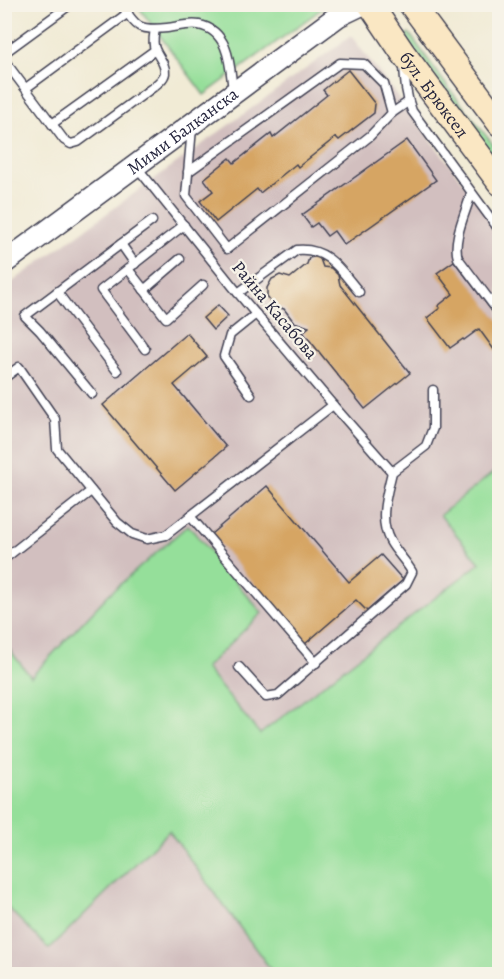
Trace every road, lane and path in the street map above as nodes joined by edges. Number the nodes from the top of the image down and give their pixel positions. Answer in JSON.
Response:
{"nodes":[{"id":1,"x":71,"y":4,"type":"edge"},
{"id":2,"x":122,"y":4,"type":"edge"},
{"id":3,"x":363,"y":4,"type":"edge"},
{"id":4,"x":370,"y":4,"type":"edge"},
{"id":5,"x":411,"y":4,"type":"edge"},
{"id":6,"x":128,"y":14,"type":"junction"},
{"id":7,"x":155,"y":29,"type":"junction"},
{"id":8,"x":155,"y":50,"type":"junction"},
{"id":9,"x":4,"y":53,"type":"edge"},
{"id":10,"x":403,"y":53,"type":"junction"},
{"id":11,"x":4,"y":60,"type":"edge"},
{"id":12,"x":26,"y":88,"type":"junction"},
{"id":13,"x":234,"y":94,"type":"junction"},
{"id":14,"x":408,"y":102,"type":"junction"},
{"id":15,"x":392,"y":113,"type":"junction"},
{"id":16,"x":52,"y":124,"type":"junction"},
{"id":17,"x":192,"y":124,"type":"junction"},
{"id":18,"x":500,"y":124,"type":"edge"},
{"id":19,"x":136,"y":165,"type":"junction"},
{"id":20,"x":188,"y":172,"type":"junction"},
{"id":21,"x":500,"y":183,"type":"edge"},
{"id":22,"x":471,"y":194,"type":"junction"},
{"id":23,"x":152,"y":221,"type":"dead end"},
{"id":24,"x":184,"y":225,"type":"junction"},
{"id":25,"x":500,"y":231,"type":"edge"},
{"id":26,"x":121,"y":244,"type":"junction"},
{"id":27,"x":180,"y":259,"type":"dead end"},
{"id":28,"x":4,"y":263,"type":"edge"},
{"id":29,"x":132,"y":266,"type":"junction"},
{"id":30,"x":203,"y":285,"type":"dead end"},
{"id":31,"x":144,"y":290,"type":"junction"},
{"id":32,"x":57,"y":292,"type":"junction"},
{"id":33,"x":359,"y":292,"type":"dead end"},
{"id":34,"x":238,"y":293,"type":"junction"},
{"id":35,"x":256,"y":314,"type":"junction"},
{"id":36,"x":500,"y":314,"type":"edge"},
{"id":37,"x":166,"y":318,"type":"junction"},
{"id":38,"x":173,"y":327,"type":"dead end"},
{"id":39,"x":146,"y":349,"type":"dead end"},
{"id":40,"x":117,"y":371,"type":"dead end"},
{"id":41,"x":4,"y":378,"type":"edge"},
{"id":42,"x":433,"y":390,"type":"dead end"},
{"id":43,"x":92,"y":394,"type":"dead end"},
{"id":44,"x":251,"y":395,"type":"dead end"},
{"id":45,"x":333,"y":405,"type":"junction"},
{"id":46,"x":392,"y":472,"type":"junction"},
{"id":47,"x":91,"y":490,"type":"junction"},
{"id":48,"x":190,"y":516,"type":"junction"},
{"id":49,"x":4,"y":560,"type":"edge"},
{"id":50,"x":316,"y":663,"type":"junction"},
{"id":51,"x":238,"y":667,"type":"dead end"}],
"edges":[{"from":1,"to":9,"type":"lane"},
{"from":2,"to":6,"type":"lane"},
{"from":3,"to":13,"type":"street","name":"Мими Балканска"},
{"from":4,"to":10,"type":"main road","name":"бул. Брюксел"},
{"from":5,"to":18,"type":"main road","name":"бул. Брюксел"},
{"from":6,"to":7,"type":"lane"},
{"from":6,"to":12,"type":"lane"},
{"from":7,"to":8,"type":"lane"},
{"from":7,"to":13,"type":"lane"},
{"from":8,"to":16,"type":"lane"},
{"from":8,"to":16,"type":"lane"},
{"from":10,"to":14,"type":"lane"},
{"from":10,"to":21,"type":"main road","name":"бул. Брюксел"},
{"from":11,"to":12,"type":"lane"},
{"from":12,"to":16,"type":"lane"},
{"from":13,"to":17,"type":"street","name":"Мими Балканска"},
{"from":14,"to":15,"type":"lane"},
{"from":14,"to":22,"type":"lane"},
{"from":15,"to":20,"type":"lane"},
{"from":15,"to":20,"type":"lane"},
{"from":17,"to":19,"type":"street","name":"Мими Балканска"},
{"from":17,"to":20,"type":"lane"},
{"from":19,"to":24,"type":"lane","name":"Райна Касабова"},
{"from":19,"to":28,"type":"street","name":"Мими Балканска"},
{"from":22,"to":25,"type":"lane"},
{"from":22,"to":36,"type":"lane"},
{"from":23,"to":26,"type":"lane"},
{"from":24,"to":29,"type":"lane"},
{"from":24,"to":34,"type":"lane","name":"Райна Касабова"},
{"from":26,"to":29,"type":"lane"},
{"from":26,"to":32,"type":"lane"},
{"from":27,"to":31,"type":"lane"},
{"from":29,"to":31,"type":"lane"},
{"from":29,"to":39,"type":"lane"},
{"from":30,"to":37,"type":"lane"},
{"from":31,"to":37,"type":"lane"},
{"from":32,"to":40,"type":"lane"},
{"from":32,"to":43,"type":"lane"},
{"from":33,"to":34,"type":"lane"},
{"from":34,"to":35,"type":"lane","name":"Райна Касабова"},
{"from":35,"to":44,"type":"lane"},
{"from":35,"to":45,"type":"lane","name":"Райна Касабова"},
{"from":37,"to":38,"type":"lane"},
{"from":41,"to":47,"type":"lane"},
{"from":42,"to":46,"type":"lane"},
{"from":45,"to":46,"type":"lane","name":"Райна Касабова"},
{"from":45,"to":48,"type":"lane"},
{"from":46,"to":50,"type":"lane"},
{"from":47,"to":48,"type":"lane"},
{"from":47,"to":49,"type":"lane"},
{"from":48,"to":50,"type":"lane"},
{"from":50,"to":51,"type":"lane"}]}
